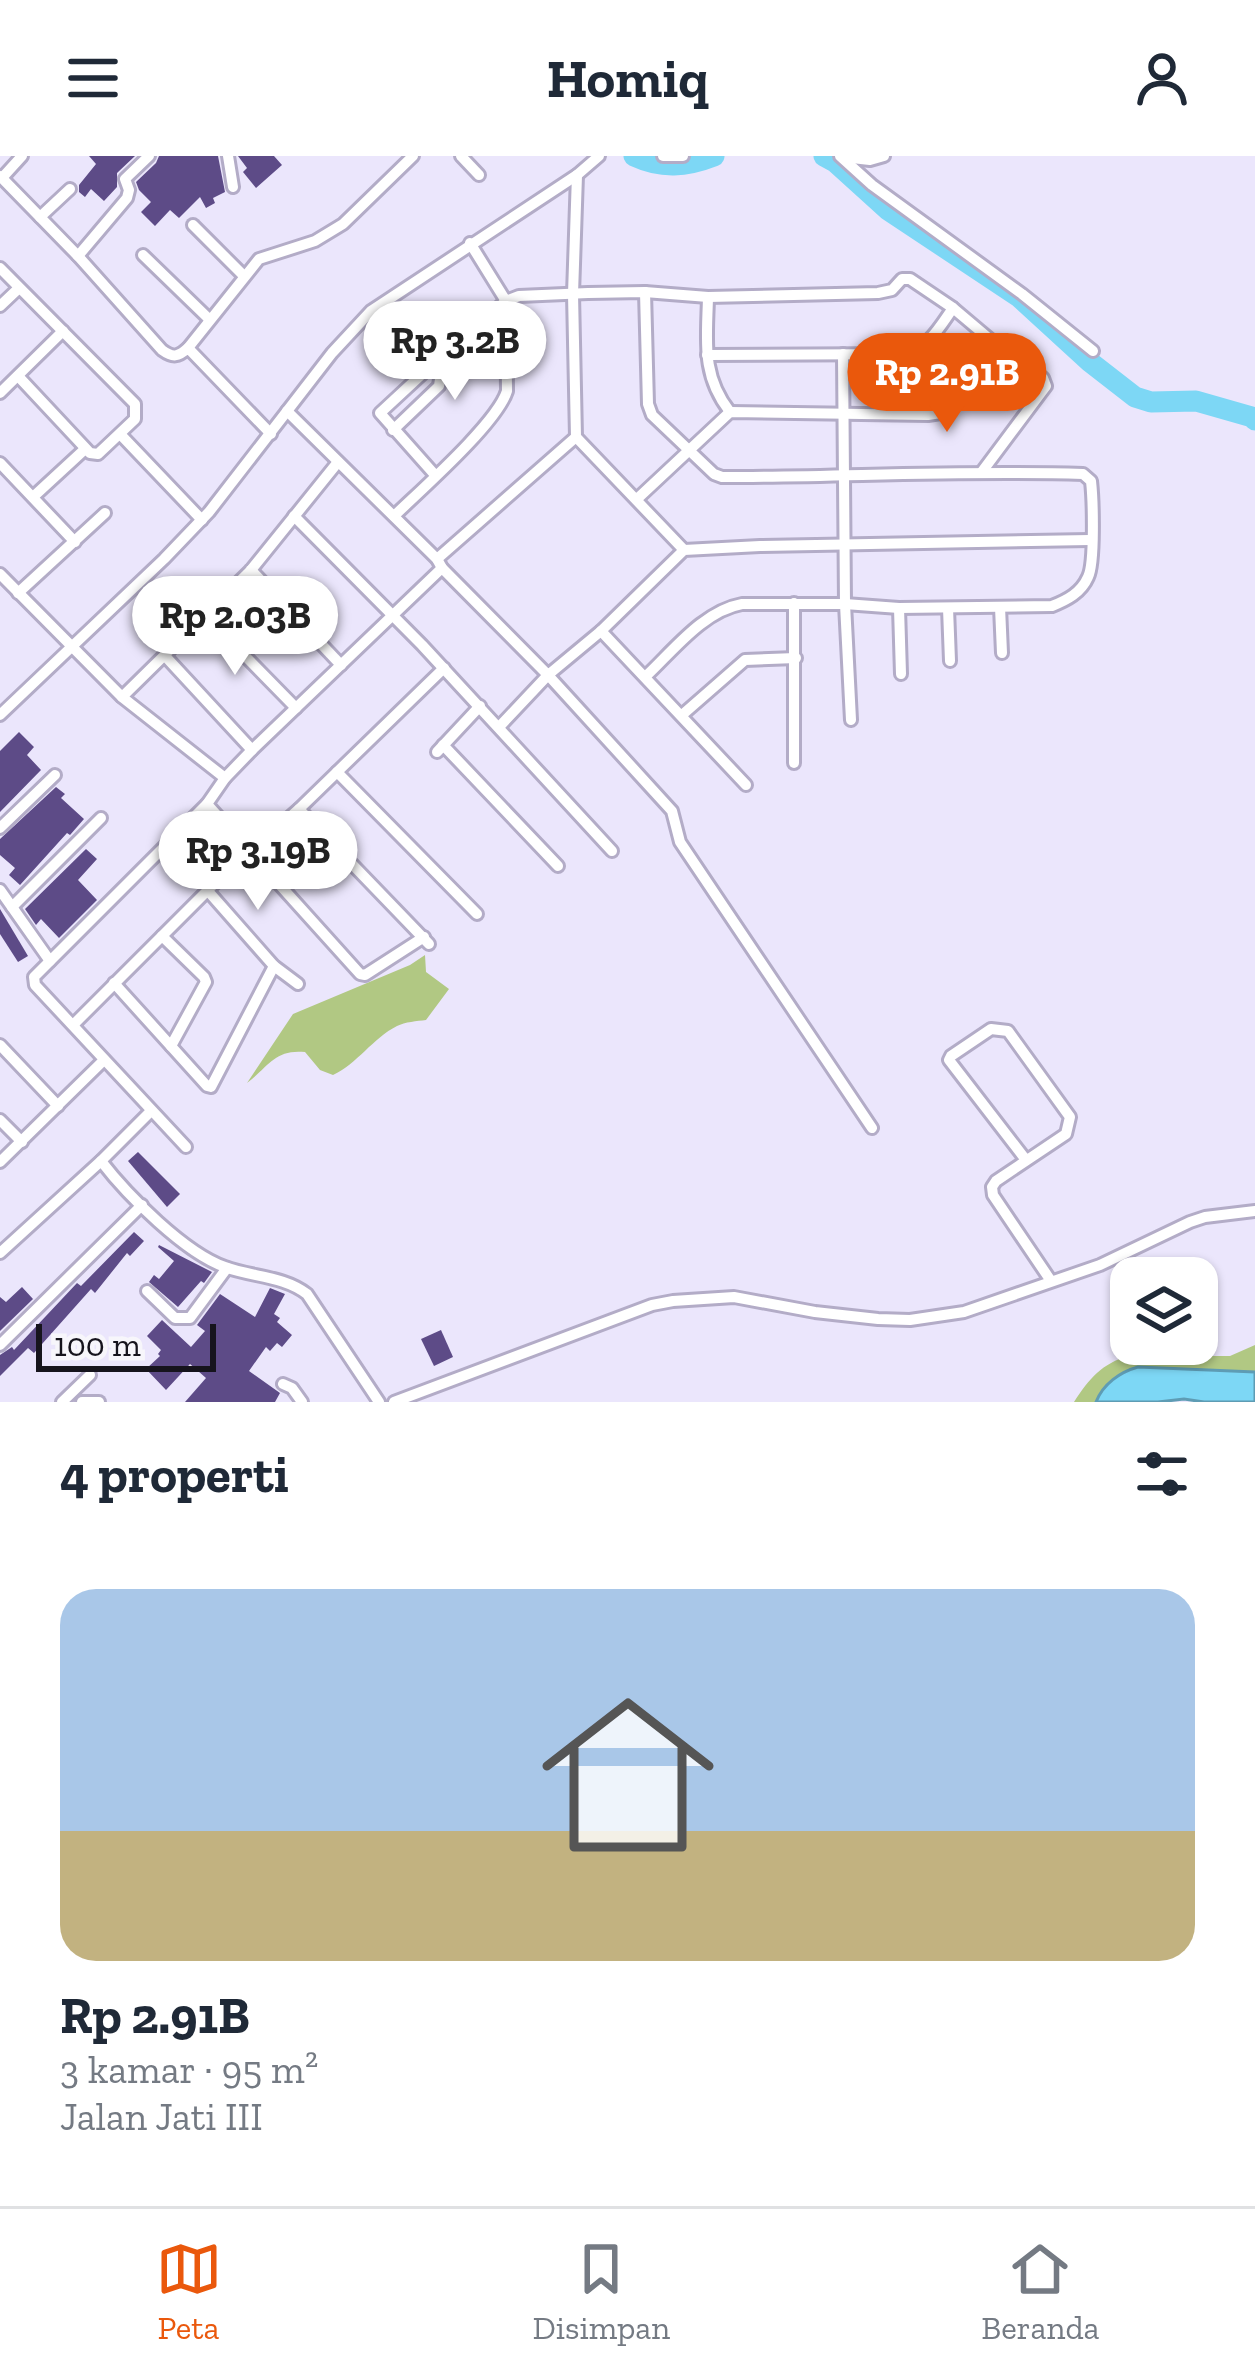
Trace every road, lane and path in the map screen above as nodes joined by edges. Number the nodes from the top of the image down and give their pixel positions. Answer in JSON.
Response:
{"nodes":[{"id":1,"x":22,"y":156,"type":"edge"},
{"id":2,"x":149,"y":156,"type":"edge"},
{"id":3,"x":228,"y":156,"type":"edge"},
{"id":4,"x":413,"y":156,"type":"edge"},
{"id":5,"x":461,"y":156,"type":"edge"},
{"id":6,"x":599,"y":156,"type":"edge"},
{"id":7,"x":663,"y":156,"type":"edge"},
{"id":8,"x":683,"y":156,"type":"edge"},
{"id":9,"x":884,"y":156,"type":"edge"},
{"id":10,"x":841,"y":157,"type":"edge"},
{"id":11,"x":479,"y":175,"type":"dead end"},
{"id":12,"x":577,"y":175,"type":"junction"},
{"id":13,"x":1,"y":177,"type":"edge"},
{"id":14,"x":233,"y":187,"type":"dead end"},
{"id":15,"x":70,"y":189,"type":"dead end"},
{"id":16,"x":40,"y":217,"type":"junction"},
{"id":17,"x":193,"y":225,"type":"dead end"},
{"id":18,"x":470,"y":243,"type":"junction"},
{"id":19,"x":143,"y":255,"type":"dead end"},
{"id":20,"x":78,"y":256,"type":"junction"},
{"id":21,"x":0,"y":268,"type":"edge"},
{"id":22,"x":244,"y":276,"type":"junction"},
{"id":23,"x":19,"y":288,"type":"junction"},
{"id":24,"x":644,"y":292,"type":"junction"},
{"id":25,"x":573,"y":294,"type":"junction"},
{"id":26,"x":708,"y":297,"type":"junction"},
{"id":27,"x":506,"y":301,"type":"junction"},
{"id":28,"x":0,"y":306,"type":"edge"},
{"id":29,"x":953,"y":308,"type":"junction"},
{"id":30,"x":209,"y":319,"type":"junction"},
{"id":31,"x":63,"y":332,"type":"junction"},
{"id":32,"x":998,"y":346,"type":"junction"},
{"id":33,"x":188,"y":348,"type":"junction"},
{"id":34,"x":1093,"y":351,"type":"dead end"},
{"id":35,"x":843,"y":354,"type":"junction"},
{"id":36,"x":707,"y":355,"type":"junction"},
{"id":37,"x":434,"y":362,"type":"junction"},
{"id":38,"x":18,"y":376,"type":"junction"},
{"id":39,"x":0,"y":393,"type":"edge"},
{"id":40,"x":287,"y":411,"type":"junction"},
{"id":41,"x":730,"y":412,"type":"junction"},
{"id":42,"x":844,"y":415,"type":"junction"},
{"id":43,"x":393,"y":430,"type":"junction"},
{"id":44,"x":120,"y":434,"type":"junction"},
{"id":45,"x":271,"y":434,"type":"junction"},
{"id":46,"x":576,"y":437,"type":"junction"},
{"id":47,"x":84,"y":450,"type":"junction"},
{"id":48,"x":687,"y":450,"type":"junction"},
{"id":49,"x":338,"y":462,"type":"junction"},
{"id":50,"x":0,"y":463,"type":"edge"},
{"id":51,"x":981,"y":472,"type":"junction"},
{"id":52,"x":435,"y":475,"type":"junction"},
{"id":53,"x":845,"y":477,"type":"junction"},
{"id":54,"x":33,"y":497,"type":"junction"},
{"id":55,"x":638,"y":500,"type":"junction"},
{"id":56,"x":105,"y":513,"type":"dead end"},
{"id":57,"x":294,"y":516,"type":"junction"},
{"id":58,"x":394,"y":516,"type":"junction"},
{"id":59,"x":202,"y":520,"type":"junction"},
{"id":60,"x":1090,"y":540,"type":"junction"},
{"id":61,"x":75,"y":542,"type":"junction"},
{"id":62,"x":845,"y":544,"type":"junction"},
{"id":63,"x":683,"y":550,"type":"junction"},
{"id":64,"x":440,"y":564,"type":"junction"},
{"id":65,"x":251,"y":570,"type":"junction"},
{"id":66,"x":0,"y":574,"type":"edge"},
{"id":67,"x":18,"y":592,"type":"junction"},
{"id":68,"x":794,"y":603,"type":"junction"},
{"id":69,"x":844,"y":604,"type":"junction"},
{"id":70,"x":1000,"y":607,"type":"junction"},
{"id":71,"x":899,"y":608,"type":"junction"},
{"id":72,"x":948,"y":608,"type":"junction"},
{"id":73,"x":206,"y":616,"type":"junction"},
{"id":74,"x":393,"y":617,"type":"junction"},
{"id":75,"x":601,"y":631,"type":"junction"},
{"id":76,"x":71,"y":646,"type":"junction"},
{"id":77,"x":1002,"y":653,"type":"dead end"},
{"id":78,"x":166,"y":657,"type":"junction"},
{"id":79,"x":796,"y":658,"type":"junction"},
{"id":80,"x":950,"y":661,"type":"dead end"},
{"id":81,"x":341,"y":665,"type":"junction"},
{"id":82,"x":444,"y":668,"type":"junction"},
{"id":83,"x":901,"y":674,"type":"dead end"},
{"id":84,"x":548,"y":675,"type":"junction"},
{"id":85,"x":645,"y":677,"type":"junction"},
{"id":86,"x":122,"y":697,"type":"junction"},
{"id":87,"x":480,"y":706,"type":"junction"},
{"id":88,"x":296,"y":708,"type":"junction"},
{"id":89,"x":0,"y":715,"type":"edge"},
{"id":90,"x":682,"y":715,"type":"junction"},
{"id":91,"x":851,"y":720,"type":"dead end"},
{"id":92,"x":500,"y":726,"type":"junction"},
{"id":93,"x":252,"y":750,"type":"junction"},
{"id":94,"x":794,"y":763,"type":"dead end"},
{"id":95,"x":337,"y":772,"type":"junction"},
{"id":96,"x":55,"y":775,"type":"dead end"},
{"id":97,"x":225,"y":778,"type":"junction"},
{"id":98,"x":746,"y":785,"type":"dead end"},
{"id":99,"x":207,"y":804,"type":"junction"},
{"id":100,"x":299,"y":809,"type":"junction"},
{"id":101,"x":101,"y":818,"type":"dead end"},
{"id":102,"x":0,"y":828,"type":"edge"},
{"id":103,"x":612,"y":850,"type":"dead end"},
{"id":104,"x":250,"y":851,"type":"junction"},
{"id":105,"x":558,"y":866,"type":"dead end"},
{"id":106,"x":0,"y":890,"type":"edge"},
{"id":107,"x":208,"y":891,"type":"junction"},
{"id":108,"x":12,"y":907,"type":"junction"},
{"id":109,"x":477,"y":914,"type":"dead end"},
{"id":110,"x":162,"y":936,"type":"junction"},
{"id":111,"x":50,"y":961,"type":"junction"},
{"id":112,"x":274,"y":966,"type":"junction"},
{"id":113,"x":114,"y":983,"type":"junction"},
{"id":114,"x":298,"y":984,"type":"dead end"},
{"id":115,"x":73,"y":1025,"type":"junction"},
{"id":116,"x":0,"y":1045,"type":"edge"},
{"id":117,"x":171,"y":1046,"type":"junction"},
{"id":118,"x":104,"y":1060,"type":"junction"},
{"id":119,"x":58,"y":1106,"type":"junction"},
{"id":120,"x":151,"y":1112,"type":"junction"},
{"id":121,"x":0,"y":1120,"type":"edge"},
{"id":122,"x":872,"y":1128,"type":"dead end"},
{"id":123,"x":22,"y":1142,"type":"junction"},
{"id":124,"x":186,"y":1147,"type":"dead end"},
{"id":125,"x":1026,"y":1160,"type":"junction"},
{"id":126,"x":101,"y":1161,"type":"junction"},
{"id":127,"x":0,"y":1162,"type":"edge"},
{"id":128,"x":142,"y":1204,"type":"junction"},
{"id":129,"x":1255,"y":1211,"type":"edge"},
{"id":130,"x":0,"y":1253,"type":"edge"},
{"id":131,"x":227,"y":1268,"type":"junction"},
{"id":132,"x":1051,"y":1281,"type":"junction"},
{"id":133,"x":147,"y":1291,"type":"dead end"},
{"id":134,"x":0,"y":1345,"type":"edge"},
{"id":135,"x":90,"y":1375,"type":"dead end"},
{"id":136,"x":62,"y":1402,"type":"edge"},
{"id":137,"x":82,"y":1402,"type":"edge"},
{"id":138,"x":98,"y":1402,"type":"edge"},
{"id":139,"x":379,"y":1402,"type":"edge"},
{"id":140,"x":394,"y":1402,"type":"edge"}],
"edges":[{"from":1,"to":13,"type":"street"},
{"from":2,"to":20,"type":"street"},
{"from":3,"to":14,"type":"street"},
{"from":4,"to":22,"type":"street"},
{"from":5,"to":11,"type":"street"},
{"from":6,"to":12,"type":"street"},
{"from":7,"to":8,"type":"street"},
{"from":9,"to":10,"type":"street"},
{"from":10,"to":34,"type":"street"},
{"from":12,"to":18,"type":"street"},
{"from":12,"to":25,"type":"street"},
{"from":13,"to":16,"type":"street"},
{"from":15,"to":16,"type":"street"},
{"from":16,"to":20,"type":"street"},
{"from":17,"to":22,"type":"street"},
{"from":18,"to":27,"type":"street"},
{"from":18,"to":40,"type":"street"},
{"from":19,"to":30,"type":"street"},
{"from":20,"to":33,"type":"street"},
{"from":21,"to":23,"type":"street"},
{"from":22,"to":30,"type":"street"},
{"from":23,"to":28,"type":"street"},
{"from":23,"to":31,"type":"street"},
{"from":24,"to":25,"type":"street"},
{"from":24,"to":26,"type":"street"},
{"from":24,"to":48,"type":"street"},
{"from":25,"to":27,"type":"street"},
{"from":25,"to":46,"type":"street"},
{"from":26,"to":29,"type":"street"},
{"from":26,"to":36,"type":"street"},
{"from":27,"to":37,"type":"street"},
{"from":27,"to":52,"type":"street"},
{"from":29,"to":32,"type":"street"},
{"from":29,"to":35,"type":"street"},
{"from":30,"to":33,"type":"street"},
{"from":31,"to":38,"type":"street"},
{"from":31,"to":44,"type":"street"},
{"from":32,"to":42,"type":"street"},
{"from":32,"to":51,"type":"street"},
{"from":33,"to":45,"type":"street"},
{"from":35,"to":36,"type":"street"},
{"from":35,"to":42,"type":"street"},
{"from":36,"to":41,"type":"street"},
{"from":37,"to":43,"type":"street"},
{"from":37,"to":43,"type":"street"},
{"from":38,"to":39,"type":"street"},
{"from":38,"to":47,"type":"street"},
{"from":40,"to":45,"type":"street"},
{"from":40,"to":49,"type":"street"},
{"from":41,"to":42,"type":"street"},
{"from":41,"to":48,"type":"street"},
{"from":42,"to":53,"type":"street"},
{"from":43,"to":52,"type":"street"},
{"from":44,"to":47,"type":"street"},
{"from":44,"to":59,"type":"street"},
{"from":45,"to":59,"type":"street"},
{"from":46,"to":55,"type":"street"},
{"from":46,"to":64,"type":"street"},
{"from":47,"to":54,"type":"street"},
{"from":48,"to":53,"type":"street"},
{"from":48,"to":55,"type":"street"},
{"from":49,"to":57,"type":"street"},
{"from":49,"to":58,"type":"street"},
{"from":50,"to":54,"type":"street"},
{"from":51,"to":53,"type":"street"},
{"from":51,"to":60,"type":"street"},
{"from":52,"to":58,"type":"street"},
{"from":53,"to":62,"type":"street"},
{"from":54,"to":61,"type":"street"},
{"from":55,"to":63,"type":"street"},
{"from":56,"to":61,"type":"street"},
{"from":57,"to":65,"type":"street"},
{"from":57,"to":74,"type":"street"},
{"from":58,"to":64,"type":"street"},
{"from":59,"to":76,"type":"street"},
{"from":60,"to":62,"type":"street"},
{"from":60,"to":70,"type":"street"},
{"from":61,"to":67,"type":"street"},
{"from":62,"to":63,"type":"street"},
{"from":62,"to":69,"type":"street"},
{"from":63,"to":75,"type":"street"},
{"from":64,"to":74,"type":"street"},
{"from":64,"to":84,"type":"street"},
{"from":65,"to":73,"type":"street"},
{"from":65,"to":81,"type":"street"},
{"from":66,"to":67,"type":"street"},
{"from":67,"to":76,"type":"street"},
{"from":68,"to":69,"type":"street"},
{"from":68,"to":79,"type":"street"},
{"from":68,"to":85,"type":"street"},
{"from":69,"to":71,"type":"street"},
{"from":69,"to":91,"type":"street"},
{"from":70,"to":72,"type":"street"},
{"from":70,"to":77,"type":"street"},
{"from":71,"to":72,"type":"street"},
{"from":71,"to":83,"type":"street"},
{"from":72,"to":80,"type":"street"},
{"from":73,"to":78,"type":"street"},
{"from":73,"to":88,"type":"street"},
{"from":74,"to":81,"type":"street"},
{"from":74,"to":82,"type":"street"},
{"from":75,"to":84,"type":"street"},
{"from":75,"to":85,"type":"street"},
{"from":76,"to":86,"type":"street"},
{"from":76,"to":89,"type":"street"},
{"from":78,"to":86,"type":"street"},
{"from":78,"to":93,"type":"street"},
{"from":79,"to":90,"type":"street"},
{"from":79,"to":94,"type":"street"},
{"from":81,"to":88,"type":"street"},
{"from":82,"to":87,"type":"street"},
{"from":82,"to":95,"type":"street"},
{"from":84,"to":92,"type":"street"},
{"from":84,"to":122,"type":"street"},
{"from":85,"to":90,"type":"street"},
{"from":86,"to":97,"type":"street"},
{"from":87,"to":92,"type":"street"},
{"from":87,"to":105,"type":"street"},
{"from":88,"to":93,"type":"street"},
{"from":90,"to":98,"type":"street"},
{"from":92,"to":103,"type":"street"},
{"from":93,"to":97,"type":"street"},
{"from":95,"to":100,"type":"street"},
{"from":95,"to":109,"type":"street"},
{"from":96,"to":102,"type":"street"},
{"from":97,"to":99,"type":"street"},
{"from":99,"to":104,"type":"street"},
{"from":99,"to":111,"type":"street"},
{"from":100,"to":104,"type":"street"},
{"from":100,"to":104,"type":"street"},
{"from":101,"to":108,"type":"street"},
{"from":104,"to":107,"type":"street"},
{"from":106,"to":108,"type":"street"},
{"from":107,"to":110,"type":"street"},
{"from":107,"to":112,"type":"street"},
{"from":108,"to":111,"type":"street"},
{"from":110,"to":113,"type":"street"},
{"from":110,"to":117,"type":"street"},
{"from":111,"to":115,"type":"street"},
{"from":112,"to":114,"type":"street"},
{"from":112,"to":117,"type":"street"},
{"from":113,"to":115,"type":"street"},
{"from":113,"to":117,"type":"street"},
{"from":115,"to":118,"type":"street"},
{"from":116,"to":119,"type":"street"},
{"from":118,"to":119,"type":"street"},
{"from":118,"to":120,"type":"street"},
{"from":119,"to":123,"type":"street"},
{"from":120,"to":124,"type":"street"},
{"from":120,"to":126,"type":"street"},
{"from":121,"to":123,"type":"street"},
{"from":123,"to":127,"type":"street"},
{"from":125,"to":125,"type":"street"},
{"from":125,"to":132,"type":"street"},
{"from":126,"to":128,"type":"street"},
{"from":126,"to":130,"type":"street"},
{"from":128,"to":131,"type":"street"},
{"from":128,"to":134,"type":"street"},
{"from":129,"to":132,"type":"street"},
{"from":131,"to":133,"type":"street"},
{"from":131,"to":139,"type":"street"},
{"from":132,"to":140,"type":"street"},
{"from":135,"to":136,"type":"street"},
{"from":137,"to":138,"type":"street"}]}
